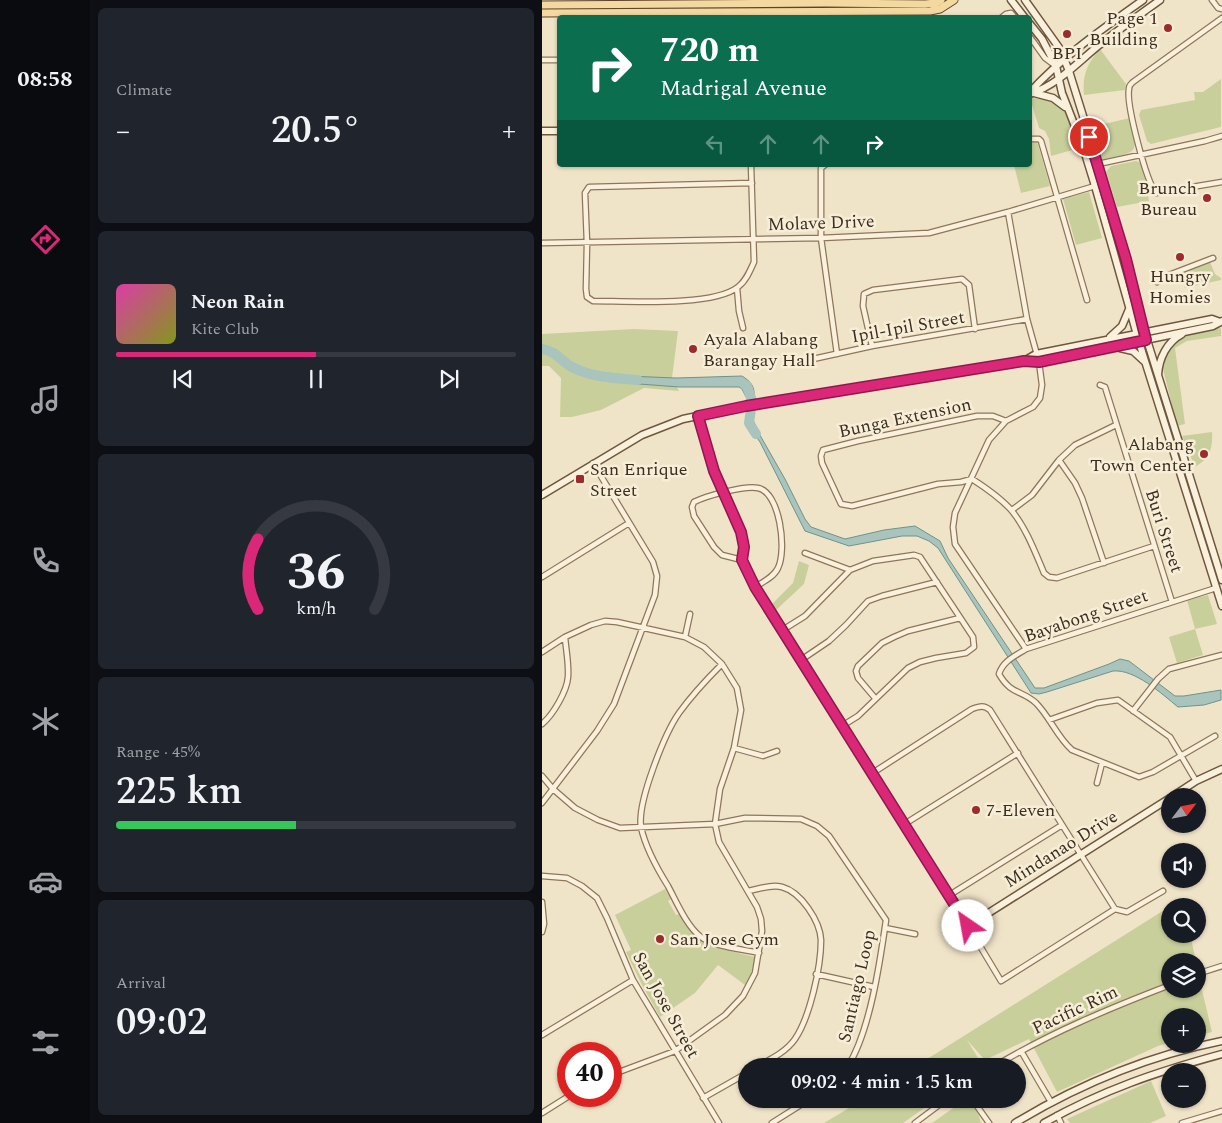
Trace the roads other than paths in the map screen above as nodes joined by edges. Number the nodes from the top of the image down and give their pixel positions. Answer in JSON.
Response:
{"nodes":[{"id":1,"x":941,"y":0,"type":"edge"},
{"id":2,"x":954,"y":0,"type":"edge"},
{"id":3,"x":1011,"y":0,"type":"edge"},
{"id":4,"x":1025,"y":0,"type":"edge"},
{"id":5,"x":1143,"y":0,"type":"edge"},
{"id":6,"x":1160,"y":0,"type":"edge"},
{"id":7,"x":1212,"y":0,"type":"edge"},
{"id":8,"x":825,"y":1,"type":"edge"},
{"id":9,"x":542,"y":5,"type":"edge"},
{"id":10,"x":609,"y":6,"type":"edge"},
{"id":11,"x":1220,"y":9,"type":"edge"},
{"id":12,"x":826,"y":12,"type":"junction"},
{"id":13,"x":542,"y":13,"type":"edge"},
{"id":14,"x":1023,"y":15,"type":"edge"},
{"id":15,"x":1221,"y":19,"type":"edge"},
{"id":16,"x":1032,"y":26,"type":"edge"},
{"id":17,"x":1032,"y":40,"type":"edge"},
{"id":18,"x":1064,"y":59,"type":"junction"},
{"id":19,"x":542,"y":60,"type":"edge"},
{"id":20,"x":557,"y":60,"type":"edge"},
{"id":21,"x":1056,"y":66,"type":"junction"},
{"id":22,"x":1069,"y":72,"type":"junction"},
{"id":23,"x":1059,"y":80,"type":"junction"},
{"id":24,"x":1032,"y":92,"type":"edge"},
{"id":25,"x":1032,"y":93,"type":"edge"},
{"id":26,"x":1032,"y":93,"type":"edge"},
{"id":27,"x":1068,"y":112,"type":"junction"},
{"id":28,"x":542,"y":131,"type":"edge"},
{"id":29,"x":557,"y":131,"type":"edge"},
{"id":30,"x":1222,"y":136,"type":"edge"},
{"id":31,"x":1032,"y":139,"type":"edge"},
{"id":32,"x":1141,"y":154,"type":"junction"},
{"id":33,"x":1098,"y":164,"type":"junction"},
{"id":34,"x":751,"y":167,"type":"edge"},
{"id":35,"x":822,"y":167,"type":"edge"},
{"id":36,"x":1222,"y":182,"type":"edge"},
{"id":37,"x":752,"y":183,"type":"junction"},
{"id":38,"x":1095,"y":186,"type":"junction"},
{"id":39,"x":1058,"y":197,"type":"junction"},
{"id":40,"x":1008,"y":212,"type":"junction"},
{"id":41,"x":753,"y":238,"type":"junction"},
{"id":42,"x":821,"y":238,"type":"junction"},
{"id":43,"x":542,"y":243,"type":"edge"},
{"id":44,"x":587,"y":243,"type":"junction"},
{"id":45,"x":1213,"y":258,"type":"dead end"},
{"id":46,"x":1157,"y":282,"type":"dead end"},
{"id":47,"x":737,"y":288,"type":"junction"},
{"id":48,"x":1087,"y":300,"type":"dead end"},
{"id":49,"x":1130,"y":306,"type":"junction"},
{"id":50,"x":1027,"y":319,"type":"junction"},
{"id":51,"x":1221,"y":322,"type":"edge"},
{"id":52,"x":743,"y":328,"type":"dead end"},
{"id":53,"x":975,"y":329,"type":"junction"},
{"id":54,"x":1185,"y":332,"type":"junction"},
{"id":55,"x":1141,"y":333,"type":"junction"},
{"id":56,"x":1104,"y":340,"type":"junction"},
{"id":57,"x":1143,"y":341,"type":"junction"},
{"id":58,"x":872,"y":346,"type":"junction"},
{"id":59,"x":1106,"y":349,"type":"junction"},
{"id":60,"x":837,"y":354,"type":"junction"},
{"id":61,"x":1036,"y":354,"type":"junction"},
{"id":62,"x":1024,"y":361,"type":"junction"},
{"id":63,"x":1039,"y":362,"type":"junction"},
{"id":64,"x":795,"y":363,"type":"dead end"},
{"id":65,"x":1147,"y":365,"type":"junction"},
{"id":66,"x":1158,"y":379,"type":"junction"},
{"id":67,"x":1100,"y":385,"type":"dead end"},
{"id":68,"x":698,"y":416,"type":"junction"},
{"id":69,"x":1006,"y":421,"type":"junction"},
{"id":70,"x":1116,"y":426,"type":"junction"},
{"id":71,"x":1059,"y":460,"type":"junction"},
{"id":72,"x":593,"y":463,"type":"junction"},
{"id":73,"x":972,"y":479,"type":"junction"},
{"id":74,"x":722,"y":492,"type":"junction"},
{"id":75,"x":542,"y":495,"type":"edge"},
{"id":76,"x":1012,"y":510,"type":"junction"},
{"id":77,"x":629,"y":523,"type":"junction"},
{"id":78,"x":1154,"y":546,"type":"junction"},
{"id":79,"x":806,"y":553,"type":"dead end"},
{"id":80,"x":742,"y":560,"type":"junction"},
{"id":81,"x":1104,"y":563,"type":"junction"},
{"id":82,"x":850,"y":570,"type":"junction"},
{"id":83,"x":542,"y":577,"type":"edge"},
{"id":84,"x":1222,"y":580,"type":"edge"},
{"id":85,"x":937,"y":582,"type":"junction"},
{"id":86,"x":755,"y":587,"type":"junction"},
{"id":87,"x":1216,"y":588,"type":"junction"},
{"id":88,"x":1172,"y":602,"type":"junction"},
{"id":89,"x":1222,"y":606,"type":"edge"},
{"id":90,"x":690,"y":614,"type":"dead end"},
{"id":91,"x":960,"y":618,"type":"junction"},
{"id":92,"x":644,"y":627,"type":"junction"},
{"id":93,"x":781,"y":631,"type":"junction"},
{"id":94,"x":564,"y":637,"type":"junction"},
{"id":95,"x":685,"y":637,"type":"junction"},
{"id":96,"x":1026,"y":649,"type":"junction"},
{"id":97,"x":542,"y":652,"type":"edge"},
{"id":98,"x":1222,"y":655,"type":"edge"},
{"id":99,"x":801,"y":660,"type":"junction"},
{"id":100,"x":722,"y":664,"type":"junction"},
{"id":101,"x":875,"y":698,"type":"junction"},
{"id":102,"x":1133,"y":711,"type":"junction"},
{"id":103,"x":1049,"y":720,"type":"junction"},
{"id":104,"x":542,"y":724,"type":"edge"},
{"id":105,"x":842,"y":726,"type":"junction"},
{"id":106,"x":1215,"y":736,"type":"dead end"},
{"id":107,"x":734,"y":748,"type":"junction"},
{"id":108,"x":777,"y":751,"type":"dead end"},
{"id":109,"x":1018,"y":753,"type":"junction"},
{"id":110,"x":1181,"y":756,"type":"junction"},
{"id":111,"x":1102,"y":763,"type":"junction"},
{"id":112,"x":1222,"y":769,"type":"edge"},
{"id":113,"x":871,"y":774,"type":"junction"},
{"id":114,"x":542,"y":776,"type":"edge"},
{"id":115,"x":1196,"y":782,"type":"junction"},
{"id":116,"x":1097,"y":783,"type":"dead end"},
{"id":117,"x":553,"y":788,"type":"junction"},
{"id":118,"x":1186,"y":788,"type":"edge"},
{"id":119,"x":542,"y":803,"type":"edge"},
{"id":120,"x":1161,"y":804,"type":"edge"},
{"id":121,"x":715,"y":824,"type":"junction"},
{"id":122,"x":903,"y":825,"type":"junction"},
{"id":123,"x":1062,"y":825,"type":"junction"},
{"id":124,"x":641,"y":827,"type":"junction"},
{"id":125,"x":1081,"y":854,"type":"junction"},
{"id":126,"x":542,"y":876,"type":"edge"},
{"id":127,"x":1163,"y":890,"type":"dead end"},
{"id":128,"x":748,"y":891,"type":"junction"},
{"id":129,"x":948,"y":896,"type":"junction"},
{"id":130,"x":542,"y":902,"type":"edge"},
{"id":131,"x":1115,"y":909,"type":"junction"},
{"id":132,"x":968,"y":926,"type":"junction"},
{"id":133,"x":885,"y":928,"type":"junction"},
{"id":134,"x":542,"y":932,"type":"edge"},
{"id":135,"x":915,"y":934,"type":"dead end"},
{"id":136,"x":759,"y":953,"type":"junction"},
{"id":137,"x":1222,"y":966,"type":"edge"},
{"id":138,"x":1206,"y":971,"type":"edge"},
{"id":139,"x":816,"y":974,"type":"junction"},
{"id":140,"x":633,"y":980,"type":"junction"},
{"id":141,"x":874,"y":987,"type":"junction"},
{"id":142,"x":1161,"y":988,"type":"edge"},
{"id":143,"x":542,"y":1035,"type":"edge"},
{"id":144,"x":1222,"y":1041,"type":"edge"},
{"id":145,"x":675,"y":1051,"type":"junction"},
{"id":146,"x":1021,"y":1051,"type":"junction"},
{"id":147,"x":1222,"y":1054,"type":"edge"},
{"id":148,"x":773,"y":1058,"type":"edge"},
{"id":149,"x":853,"y":1058,"type":"edge"},
{"id":150,"x":1009,"y":1058,"type":"edge"},
{"id":151,"x":622,"y":1071,"type":"edge"},
{"id":152,"x":738,"y":1078,"type":"edge"},
{"id":153,"x":703,"y":1098,"type":"junction"},
{"id":154,"x":1051,"y":1102,"type":"junction"},
{"id":155,"x":557,"y":1104,"type":"edge"},
{"id":156,"x":796,"y":1108,"type":"edge"},
{"id":157,"x":935,"y":1108,"type":"edge"},
{"id":158,"x":978,"y":1108,"type":"edge"},
{"id":159,"x":1222,"y":1111,"type":"edge"},
{"id":160,"x":542,"y":1113,"type":"edge"},
{"id":161,"x":1057,"y":1115,"type":"junction"},
{"id":162,"x":719,"y":1123,"type":"edge"},
{"id":163,"x":772,"y":1123,"type":"edge"},
{"id":164,"x":915,"y":1123,"type":"edge"},
{"id":165,"x":989,"y":1123,"type":"edge"},
{"id":166,"x":1015,"y":1123,"type":"edge"},
{"id":167,"x":1044,"y":1123,"type":"edge"},
{"id":168,"x":1062,"y":1123,"type":"edge"},
{"id":169,"x":1182,"y":1123,"type":"edge"}],
"edges":[{"from":1,"to":8,"type":"main road"},
{"from":2,"to":12,"type":"main road"},
{"from":3,"to":14,"type":"main road"},
{"from":4,"to":18,"type":"main road"},
{"from":5,"to":18,"type":"main road"},
{"from":6,"to":22,"type":"main road"},
{"from":7,"to":11,"type":"street"},
{"from":8,"to":10,"type":"main road"},
{"from":8,"to":12,"type":"main road"},
{"from":9,"to":10,"type":"main road"},
{"from":10,"to":12,"type":"main road"},
{"from":10,"to":13,"type":"main road"},
{"from":11,"to":15,"type":"street"},
{"from":15,"to":32,"type":"street"},
{"from":16,"to":21,"type":"main road"},
{"from":17,"to":21,"type":"street"},
{"from":18,"to":21,"type":"main road"},
{"from":18,"to":22,"type":"main road"},
{"from":19,"to":20,"type":"street"},
{"from":21,"to":23,"type":"main road"},
{"from":21,"to":24,"type":"main road"},
{"from":22,"to":23,"type":"main road"},
{"from":22,"to":33,"type":"main road"},
{"from":23,"to":25,"type":"main road"},
{"from":23,"to":27,"type":"main road"},
{"from":26,"to":27,"type":"main road"},
{"from":27,"to":38,"type":"main road"},
{"from":28,"to":29,"type":"main road"},
{"from":30,"to":32,"type":"street"},
{"from":31,"to":39,"type":"street"},
{"from":32,"to":33,"type":"street"},
{"from":32,"to":36,"type":"street"},
{"from":33,"to":55,"type":"main road"},
{"from":34,"to":37,"type":"street"},
{"from":35,"to":42,"type":"street"},
{"from":37,"to":41,"type":"street"},
{"from":37,"to":44,"type":"street"},
{"from":38,"to":39,"type":"street","name":"Molave Drive"},
{"from":38,"to":49,"type":"main road"},
{"from":39,"to":40,"type":"street","name":"Molave Drive"},
{"from":39,"to":48,"type":"street"},
{"from":40,"to":42,"type":"street","name":"Molave Drive"},
{"from":40,"to":50,"type":"street"},
{"from":41,"to":42,"type":"street","name":"Molave Drive"},
{"from":41,"to":44,"type":"street","name":"Molave Drive"},
{"from":41,"to":47,"type":"street"},
{"from":42,"to":60,"type":"street"},
{"from":43,"to":44,"type":"street","name":"Molave Drive"},
{"from":44,"to":47,"type":"street"},
{"from":45,"to":46,"type":"street"},
{"from":47,"to":52,"type":"street"},
{"from":49,"to":55,"type":"main road"},
{"from":49,"to":56,"type":"main road"},
{"from":50,"to":53,"type":"street","name":"Ipil-Ipil Street"},
{"from":50,"to":61,"type":"street"},
{"from":51,"to":54,"type":"main road"},
{"from":51,"to":55,"type":"main road"},
{"from":53,"to":58,"type":"street","name":"Ipil-Ipil Street"},
{"from":53,"to":58,"type":"street"},
{"from":54,"to":57,"type":"main road"},
{"from":54,"to":66,"type":"main road"},
{"from":55,"to":56,"type":"main road"},
{"from":55,"to":57,"type":"main road"},
{"from":56,"to":61,"type":"main road"},
{"from":57,"to":59,"type":"main road"},
{"from":57,"to":65,"type":"main road"},
{"from":57,"to":66,"type":"main road"},
{"from":58,"to":60,"type":"street","name":"Ipil-Ipil Street"},
{"from":59,"to":63,"type":"main road"},
{"from":59,"to":65,"type":"main road"},
{"from":60,"to":64,"type":"street","name":"Ipil-Ipil Street"},
{"from":61,"to":62,"type":"main road"},
{"from":61,"to":63,"type":"street"},
{"from":62,"to":63,"type":"main road"},
{"from":62,"to":68,"type":"main road"},
{"from":63,"to":69,"type":"street"},
{"from":65,"to":87,"type":"main road"},
{"from":66,"to":84,"type":"main road"},
{"from":67,"to":70,"type":"street","name":"Buri Street"},
{"from":68,"to":72,"type":"main road"},
{"from":68,"to":74,"type":"main road"},
{"from":69,"to":73,"type":"street"},
{"from":69,"to":73,"type":"street","name":"Bunga Extension"},
{"from":70,"to":71,"type":"street"},
{"from":70,"to":78,"type":"street","name":"Buri Street"},
{"from":71,"to":76,"type":"street"},
{"from":71,"to":81,"type":"street"},
{"from":72,"to":75,"type":"main road"},
{"from":72,"to":77,"type":"street"},
{"from":73,"to":76,"type":"street"},
{"from":73,"to":96,"type":"street"},
{"from":74,"to":80,"type":"main road"},
{"from":74,"to":80,"type":"street"},
{"from":74,"to":86,"type":"street"},
{"from":76,"to":81,"type":"street"},
{"from":77,"to":83,"type":"street"},
{"from":77,"to":92,"type":"street"},
{"from":78,"to":81,"type":"street"},
{"from":78,"to":88,"type":"street","name":"Buri Street"},
{"from":79,"to":82,"type":"street"},
{"from":80,"to":86,"type":"main road"},
{"from":82,"to":85,"type":"street"},
{"from":82,"to":93,"type":"street"},
{"from":85,"to":91,"type":"street"},
{"from":85,"to":99,"type":"street"},
{"from":86,"to":93,"type":"main road"},
{"from":87,"to":88,"type":"street","name":"Bayabong Street"},
{"from":87,"to":89,"type":"main road"},
{"from":88,"to":96,"type":"street","name":"Bayabong Street"},
{"from":90,"to":95,"type":"street"},
{"from":91,"to":101,"type":"street"},
{"from":91,"to":101,"type":"street"},
{"from":92,"to":94,"type":"street"},
{"from":92,"to":95,"type":"street"},
{"from":92,"to":117,"type":"street"},
{"from":93,"to":99,"type":"main road"},
{"from":94,"to":97,"type":"street"},
{"from":94,"to":104,"type":"street"},
{"from":95,"to":100,"type":"street"},
{"from":96,"to":103,"type":"street","name":"Bayabong Street"},
{"from":98,"to":102,"type":"street"},
{"from":99,"to":105,"type":"main road"},
{"from":100,"to":107,"type":"street"},
{"from":100,"to":124,"type":"street"},
{"from":101,"to":105,"type":"street"},
{"from":102,"to":103,"type":"street"},
{"from":102,"to":110,"type":"street"},
{"from":103,"to":111,"type":"street","name":"Bayabong Street"},
{"from":105,"to":113,"type":"main road"},
{"from":106,"to":110,"type":"street","name":"Bayabong Street"},
{"from":107,"to":108,"type":"street"},
{"from":107,"to":121,"type":"street"},
{"from":109,"to":113,"type":"street"},
{"from":109,"to":122,"type":"street"},
{"from":109,"to":123,"type":"street"},
{"from":110,"to":111,"type":"street","name":"Bayabong Street"},
{"from":110,"to":115,"type":"street"},
{"from":111,"to":116,"type":"street"},
{"from":112,"to":115,"type":"main road"},
{"from":113,"to":122,"type":"main road"},
{"from":114,"to":117,"type":"street","name":"Santiago Loop"},
{"from":115,"to":118,"type":"main road"},
{"from":117,"to":119,"type":"street"},
{"from":117,"to":124,"type":"street","name":"Santiago Loop"},
{"from":120,"to":125,"type":"main road","name":"Mindanao Drive"},
{"from":121,"to":124,"type":"street","name":"Santiago Loop"},
{"from":121,"to":128,"type":"street"},
{"from":121,"to":133,"type":"street","name":"Santiago Loop"},
{"from":122,"to":129,"type":"main road"},
{"from":123,"to":125,"type":"street"},
{"from":123,"to":129,"type":"street"},
{"from":124,"to":136,"type":"street"},
{"from":125,"to":131,"type":"street"},
{"from":125,"to":132,"type":"main road","name":"Mindanao Drive"},
{"from":126,"to":140,"type":"street","name":"San Jose Street"},
{"from":127,"to":131,"type":"street"},
{"from":128,"to":136,"type":"street"},
{"from":128,"to":139,"type":"street"},
{"from":129,"to":132,"type":"main road"},
{"from":130,"to":134,"type":"street"},
{"from":131,"to":132,"type":"street"},
{"from":133,"to":135,"type":"street"},
{"from":133,"to":141,"type":"street","name":"Santiago Loop"},
{"from":136,"to":145,"type":"street"},
{"from":137,"to":138,"type":"street"},
{"from":139,"to":141,"type":"street"},
{"from":139,"to":148,"type":"street"},
{"from":140,"to":143,"type":"street"},
{"from":140,"to":145,"type":"street","name":"San Jose Street"},
{"from":141,"to":149,"type":"street","name":"Santiago Loop"},
{"from":142,"to":146,"type":"street","name":"Pacific Rim"},
{"from":144,"to":154,"type":"main road"},
{"from":145,"to":151,"type":"street"},
{"from":145,"to":153,"type":"street","name":"San Jose Street"},
{"from":146,"to":150,"type":"street","name":"Pacific Rim"},
{"from":146,"to":154,"type":"street"},
{"from":147,"to":161,"type":"main road"},
{"from":152,"to":153,"type":"street"},
{"from":153,"to":162,"type":"street","name":"San Jose Street"},
{"from":154,"to":166,"type":"main road"},
{"from":155,"to":160,"type":"street"},
{"from":156,"to":163,"type":"street"},
{"from":157,"to":164,"type":"street"},
{"from":158,"to":165,"type":"street"},
{"from":159,"to":169,"type":"street"},
{"from":161,"to":167,"type":"main road"},
{"from":161,"to":168,"type":"street"}]}
